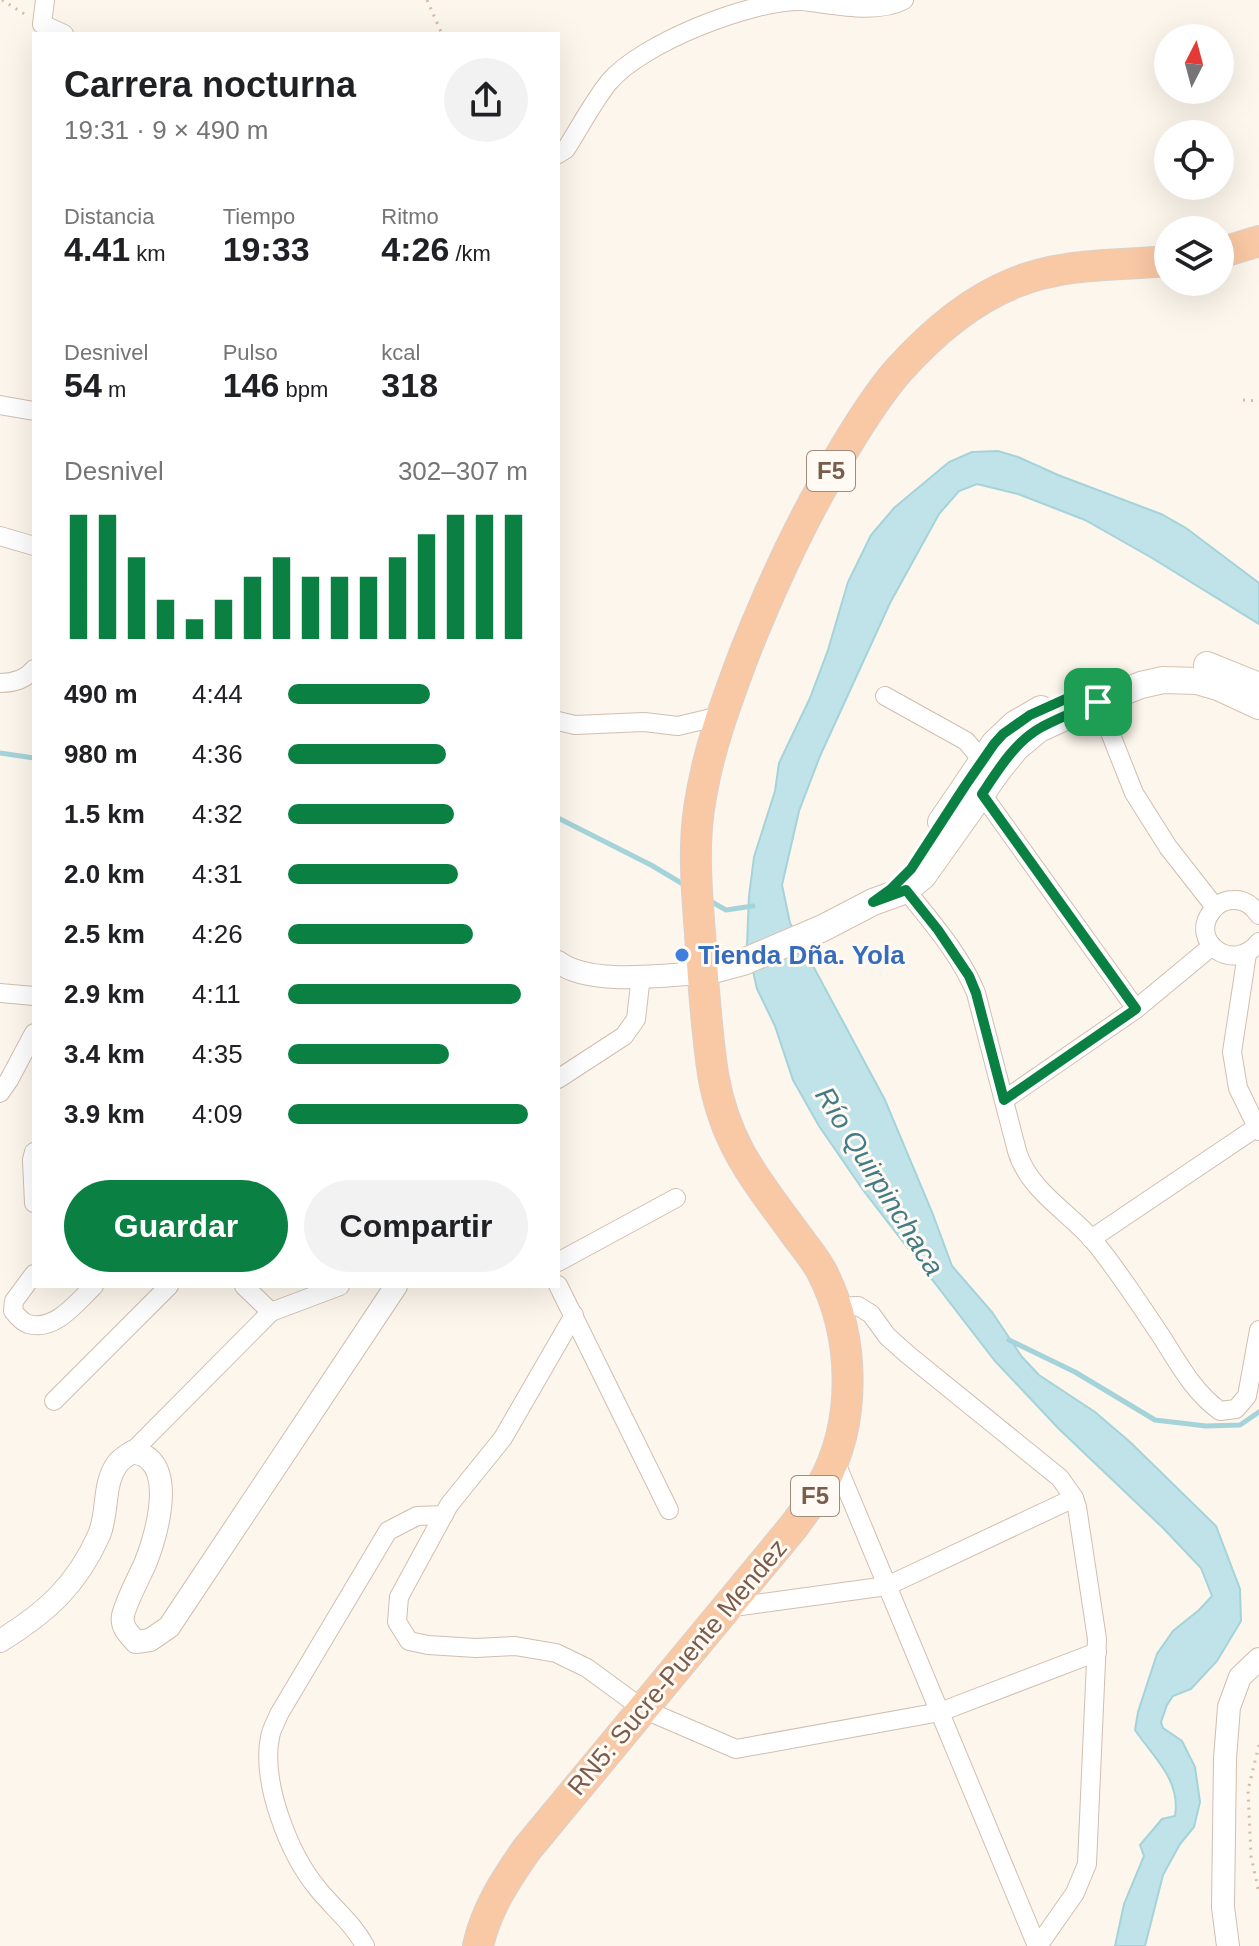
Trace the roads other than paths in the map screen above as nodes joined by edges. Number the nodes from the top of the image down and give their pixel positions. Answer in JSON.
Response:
{"nodes":[{"id":1,"x":45,"y":0,"type":"edge"},
{"id":2,"x":904,"y":0,"type":"edge"},
{"id":3,"x":60,"y":32,"type":"edge"},
{"id":4,"x":560,"y":153,"type":"edge"},
{"id":5,"x":1259,"y":241,"type":"edge"},
{"id":6,"x":1234,"y":249,"type":"edge"},
{"id":7,"x":1154,"y":262,"type":"edge"},
{"id":8,"x":0,"y":405,"type":"edge"},
{"id":9,"x":32,"y":411,"type":"edge"},
{"id":10,"x":0,"y":536,"type":"edge"},
{"id":11,"x":32,"y":545,"type":"edge"},
{"id":12,"x":32,"y":672,"type":"edge"},
{"id":13,"x":0,"y":683,"type":"edge"},
{"id":14,"x":1259,"y":686,"type":"edge"},
{"id":15,"x":1094,"y":695,"type":"junction"},
{"id":16,"x":885,"y":696,"type":"dead end"},
{"id":17,"x":1259,"y":706,"type":"edge"},
{"id":18,"x":720,"y":716,"type":"junction"},
{"id":19,"x":560,"y":721,"type":"edge"},
{"id":20,"x":990,"y":765,"type":"junction"},
{"id":21,"x":974,"y":790,"type":"junction"},
{"id":22,"x":906,"y":890,"type":"junction"},
{"id":23,"x":873,"y":902,"type":"junction"},
{"id":24,"x":1215,"y":907,"type":"junction"},
{"id":25,"x":1258,"y":911,"type":"edge"},
{"id":26,"x":1212,"y":946,"type":"junction"},
{"id":27,"x":1253,"y":948,"type":"edge"},
{"id":28,"x":560,"y":964,"type":"edge"},
{"id":29,"x":702,"y":973,"type":"junction"},
{"id":30,"x":641,"y":976,"type":"junction"},
{"id":31,"x":0,"y":993,"type":"edge"},
{"id":32,"x":32,"y":996,"type":"edge"},
{"id":33,"x":1136,"y":1009,"type":"junction"},
{"id":34,"x":32,"y":1037,"type":"edge"},
{"id":35,"x":560,"y":1078,"type":"edge"},
{"id":36,"x":0,"y":1093,"type":"edge"},
{"id":37,"x":1004,"y":1100,"type":"junction"},
{"id":38,"x":1258,"y":1129,"type":"edge"},
{"id":39,"x":676,"y":1198,"type":"dead end"},
{"id":40,"x":1091,"y":1239,"type":"junction"},
{"id":41,"x":560,"y":1261,"type":"edge"},
{"id":42,"x":32,"y":1277,"type":"edge"},
{"id":43,"x":92,"y":1288,"type":"edge"},
{"id":44,"x":167,"y":1288,"type":"edge"},
{"id":45,"x":246,"y":1288,"type":"edge"},
{"id":46,"x":335,"y":1288,"type":"edge"},
{"id":47,"x":395,"y":1288,"type":"edge"},
{"id":48,"x":560,"y":1288,"type":"edge"},
{"id":49,"x":836,"y":1307,"type":"junction"},
{"id":50,"x":271,"y":1312,"type":"junction"},
{"id":51,"x":574,"y":1315,"type":"junction"},
{"id":52,"x":1259,"y":1330,"type":"edge"},
{"id":53,"x":54,"y":1401,"type":"dead end"},
{"id":54,"x":132,"y":1452,"type":"junction"},
{"id":55,"x":834,"y":1458,"type":"junction"},
{"id":56,"x":1074,"y":1498,"type":"junction"},
{"id":57,"x":669,"y":1510,"type":"dead end"},
{"id":58,"x":444,"y":1515,"type":"junction"},
{"id":59,"x":887,"y":1586,"type":"junction"},
{"id":60,"x":726,"y":1608,"type":"junction"},
{"id":61,"x":0,"y":1641,"type":"edge"},
{"id":62,"x":1097,"y":1652,"type":"junction"},
{"id":63,"x":1259,"y":1659,"type":"edge"},
{"id":64,"x":643,"y":1709,"type":"junction"},
{"id":65,"x":940,"y":1712,"type":"junction"},
{"id":66,"x":365,"y":1946,"type":"edge"},
{"id":67,"x":478,"y":1946,"type":"edge"},
{"id":68,"x":1037,"y":1946,"type":"edge"},
{"id":69,"x":1228,"y":1946,"type":"edge"}],
"edges":[{"from":1,"to":3,"type":"street"},
{"from":2,"to":4,"type":"street"},
{"from":5,"to":6,"type":"highway"},
{"from":7,"to":18,"type":"highway","name":"RN5: Sucre-Puente Mendez","number":"F5"},
{"from":8,"to":9,"type":"street"},
{"from":10,"to":11,"type":"street"},
{"from":12,"to":13,"type":"street"},
{"from":14,"to":15,"type":"main road"},
{"from":15,"to":17,"type":"main road"},
{"from":15,"to":20,"type":"main road"},
{"from":15,"to":24,"type":"street"},
{"from":16,"to":20,"type":"street"},
{"from":18,"to":19,"type":"street"},
{"from":18,"to":29,"type":"highway","name":"RN5: Sucre-Puente Mendez","number":"F5"},
{"from":20,"to":21,"type":"main road"},
{"from":21,"to":22,"type":"main road"},
{"from":21,"to":23,"type":"main road"},
{"from":21,"to":33,"type":"street"},
{"from":22,"to":23,"type":"main road"},
{"from":22,"to":37,"type":"street"},
{"from":23,"to":29,"type":"main road"},
{"from":24,"to":25,"type":"street"},
{"from":24,"to":26,"type":"street"},
{"from":26,"to":27,"type":"street"},
{"from":26,"to":33,"type":"street"},
{"from":27,"to":38,"type":"street"},
{"from":28,"to":30,"type":"street"},
{"from":29,"to":30,"type":"street"},
{"from":29,"to":49,"type":"highway","name":"RN5: Sucre-Puente Mendez","number":"F5"},
{"from":30,"to":35,"type":"street"},
{"from":31,"to":32,"type":"street"},
{"from":33,"to":37,"type":"street"},
{"from":34,"to":36,"type":"street"},
{"from":37,"to":40,"type":"street"},
{"from":38,"to":40,"type":"street"},
{"from":39,"to":41,"type":"street"},
{"from":40,"to":52,"type":"street"},
{"from":42,"to":43,"type":"street"},
{"from":44,"to":53,"type":"street"},
{"from":45,"to":50,"type":"street"},
{"from":46,"to":50,"type":"street"},
{"from":47,"to":54,"type":"street"},
{"from":48,"to":51,"type":"street"},
{"from":49,"to":55,"type":"highway","name":"RN5: Sucre-Puente Mendez","number":"F5"},
{"from":49,"to":56,"type":"street"},
{"from":50,"to":54,"type":"street"},
{"from":51,"to":57,"type":"street"},
{"from":51,"to":58,"type":"street"},
{"from":54,"to":61,"type":"street"},
{"from":55,"to":59,"type":"street"},
{"from":55,"to":60,"type":"highway","name":"RN5: Sucre-Puente Mendez","number":"F5"},
{"from":56,"to":59,"type":"street"},
{"from":56,"to":62,"type":"street"},
{"from":58,"to":64,"type":"street"},
{"from":58,"to":66,"type":"street"},
{"from":59,"to":60,"type":"street"},
{"from":59,"to":65,"type":"street"},
{"from":60,"to":64,"type":"highway","name":"RN5: Sucre-Puente Mendez","number":"F5"},
{"from":62,"to":65,"type":"street"},
{"from":62,"to":68,"type":"street"},
{"from":63,"to":69,"type":"street"},
{"from":64,"to":65,"type":"street"},
{"from":64,"to":67,"type":"highway","name":"RN5: Sucre-Puente Mendez","number":"F5"},
{"from":65,"to":68,"type":"street"}]}
